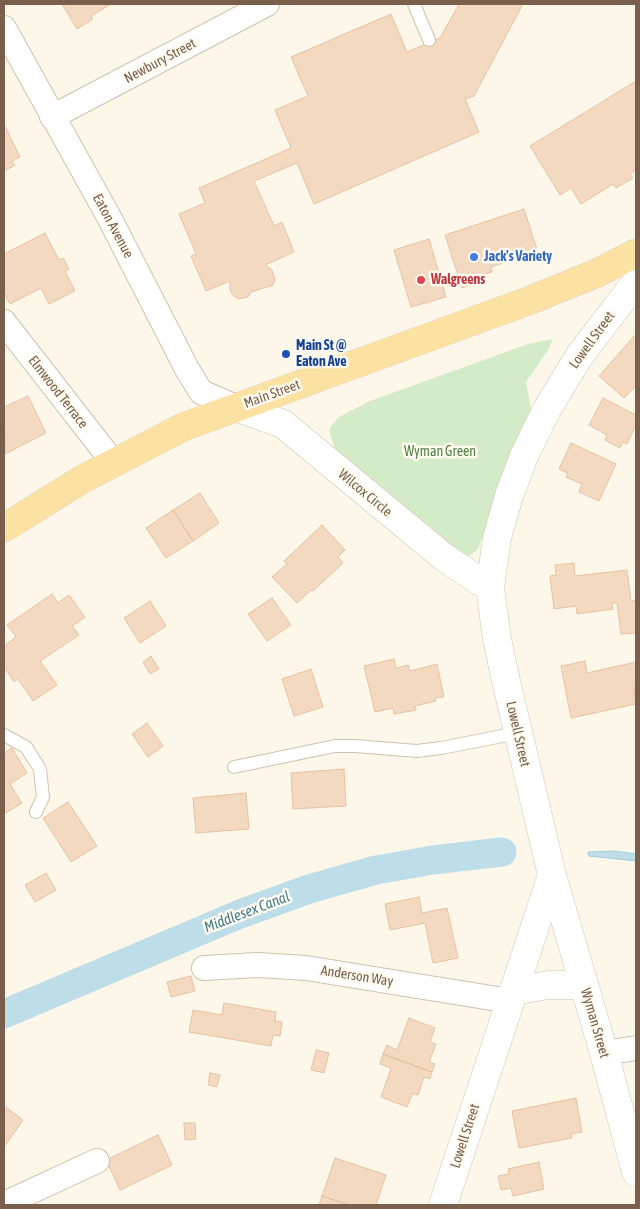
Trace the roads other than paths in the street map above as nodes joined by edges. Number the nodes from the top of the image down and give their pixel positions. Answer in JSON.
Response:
{"nodes":[{"id":1,"x":266,"y":4,"type":"edge"},
{"id":2,"x":414,"y":4,"type":"edge"},
{"id":3,"x":4,"y":28,"type":"edge"},
{"id":4,"x":429,"y":40,"type":"dead end"},
{"id":5,"x":52,"y":117,"type":"junction"},
{"id":6,"x":636,"y":253,"type":"edge"},
{"id":7,"x":636,"y":282,"type":"edge"},
{"id":8,"x":4,"y":322,"type":"edge"},
{"id":9,"x":236,"y":407,"type":"junction"},
{"id":10,"x":113,"y":462,"type":"junction"},
{"id":11,"x":4,"y":528,"type":"edge"},
{"id":12,"x":490,"y":588,"type":"junction"},
{"id":13,"x":518,"y":733,"type":"junction"},
{"id":14,"x":4,"y":735,"type":"edge"},
{"id":15,"x":234,"y":767,"type":"dead end"},
{"id":16,"x":36,"y":812,"type":"dead end"},
{"id":17,"x":552,"y":875,"type":"junction"},
{"id":18,"x":204,"y":968,"type":"dead end"},
{"id":19,"x":584,"y":985,"type":"junction"},
{"id":20,"x":511,"y":996,"type":"junction"},
{"id":21,"x":636,"y":1048,"type":"edge"},
{"id":22,"x":604,"y":1053,"type":"junction"},
{"id":23,"x":97,"y":1161,"type":"dead end"},
{"id":24,"x":636,"y":1172,"type":"edge"},
{"id":25,"x":4,"y":1204,"type":"edge"},
{"id":26,"x":443,"y":1205,"type":"edge"}],
"edges":[{"from":1,"to":5,"type":"street","name":"Newbury Street"},
{"from":2,"to":4,"type":"lane"},
{"from":3,"to":5,"type":"street","name":"Eaton Avenue"},
{"from":5,"to":9,"type":"street","name":"Eaton Avenue"},
{"from":6,"to":9,"type":"main road","name":"Main Street"},
{"from":7,"to":12,"type":"street","name":"Lowell Street"},
{"from":8,"to":10,"type":"street","name":"Elmwood Terrace"},
{"from":9,"to":10,"type":"main road","name":"Main Street"},
{"from":9,"to":12,"type":"street","name":"Wilcox Circle"},
{"from":10,"to":11,"type":"main road","name":"Main Street"},
{"from":12,"to":13,"type":"street","name":"Lowell Street"},
{"from":13,"to":15,"type":"lane"},
{"from":13,"to":17,"type":"street","name":"Lowell Street"},
{"from":14,"to":16,"type":"lane"},
{"from":17,"to":19,"type":"street","name":"Wyman Street"},
{"from":17,"to":20,"type":"street","name":"Lowell Street"},
{"from":18,"to":20,"type":"street","name":"Anderson Way"},
{"from":19,"to":20,"type":"street"},
{"from":19,"to":22,"type":"street","name":"Wyman Street"},
{"from":20,"to":26,"type":"street","name":"Lowell Street"},
{"from":21,"to":22,"type":"street"},
{"from":22,"to":24,"type":"street","name":"Wyman Street"},
{"from":23,"to":25,"type":"street"}]}
